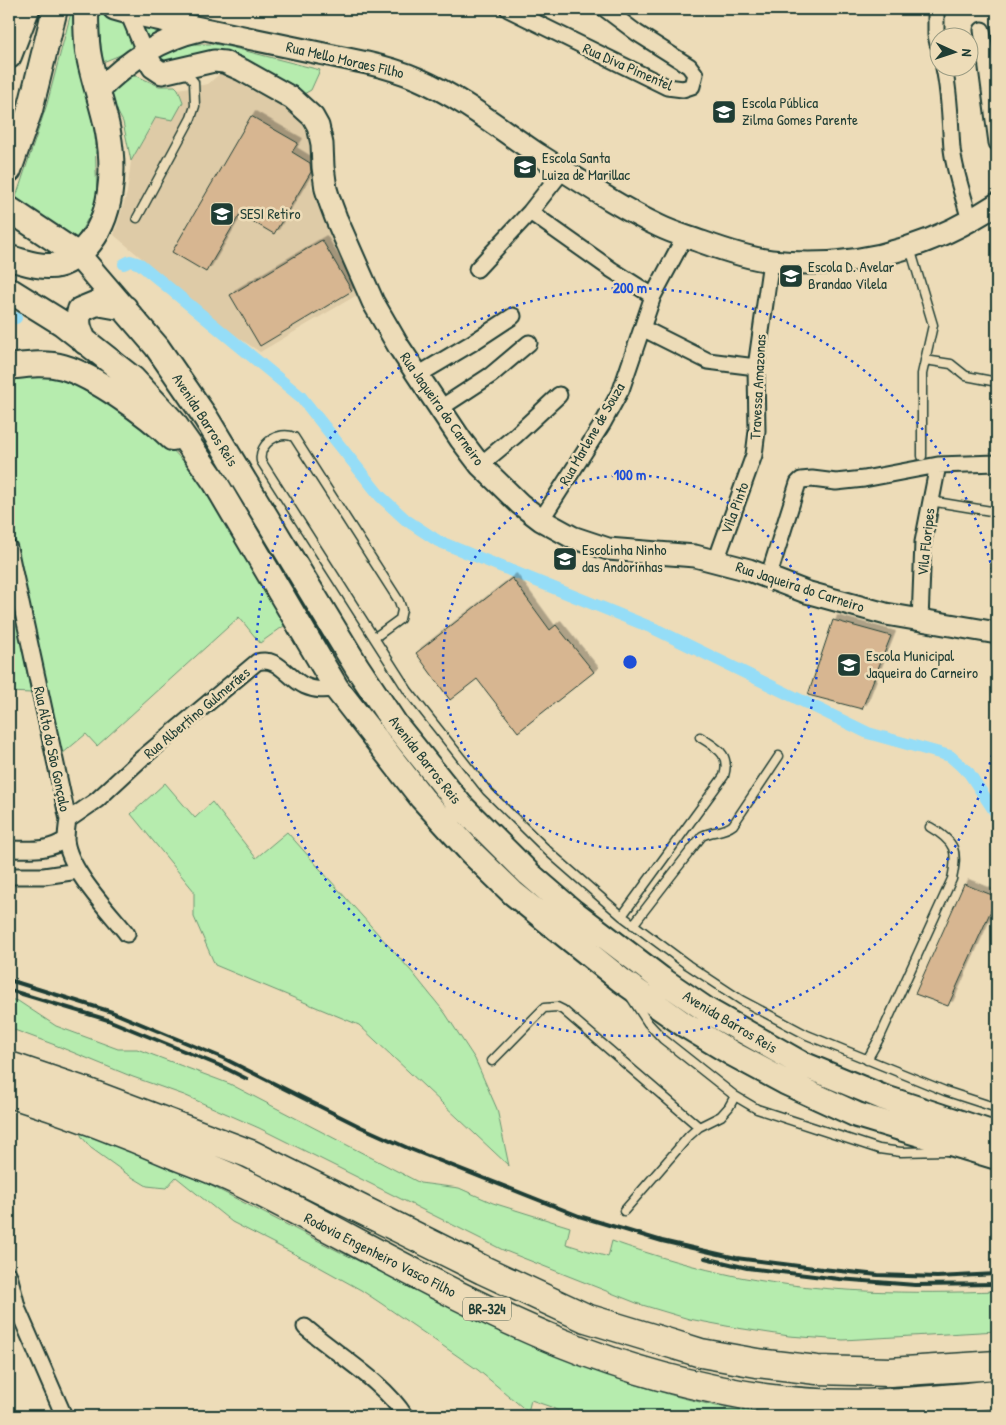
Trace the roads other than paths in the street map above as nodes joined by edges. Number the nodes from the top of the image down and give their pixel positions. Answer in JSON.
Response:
{"nodes":[{"id":1,"x":16,"y":9,"type":"edge"},
{"id":2,"x":27,"y":9,"type":"edge"},
{"id":3,"x":55,"y":9,"type":"edge"},
{"id":4,"x":86,"y":9,"type":"edge"},
{"id":5,"x":508,"y":9,"type":"edge"},
{"id":6,"x":605,"y":9,"type":"edge"},
{"id":7,"x":936,"y":9,"type":"edge"},
{"id":8,"x":940,"y":9,"type":"edge"},
{"id":9,"x":121,"y":11,"type":"edge"},
{"id":10,"x":9,"y":24,"type":"edge"},
{"id":11,"x":936,"y":28,"type":"edge"},
{"id":12,"x":204,"y":29,"type":"junction"},
{"id":13,"x":982,"y":30,"type":"dead end"},
{"id":14,"x":145,"y":53,"type":"junction"},
{"id":15,"x":9,"y":56,"type":"edge"},
{"id":16,"x":183,"y":69,"type":"junction"},
{"id":17,"x":946,"y":78,"type":"edge"},
{"id":18,"x":98,"y":92,"type":"junction"},
{"id":19,"x":997,"y":143,"type":"edge"},
{"id":20,"x":9,"y":170,"type":"edge"},
{"id":21,"x":563,"y":170,"type":"junction"},
{"id":22,"x":997,"y":204,"type":"edge"},
{"id":23,"x":9,"y":209,"type":"edge"},
{"id":24,"x":530,"y":212,"type":"junction"},
{"id":25,"x":138,"y":218,"type":"dead end"},
{"id":26,"x":970,"y":221,"type":"junction"},
{"id":27,"x":685,"y":236,"type":"junction"},
{"id":28,"x":910,"y":248,"type":"junction"},
{"id":29,"x":78,"y":255,"type":"junction"},
{"id":30,"x":9,"y":258,"type":"edge"},
{"id":31,"x":771,"y":261,"type":"junction"},
{"id":32,"x":477,"y":269,"type":"dead end"},
{"id":33,"x":9,"y":290,"type":"edge"},
{"id":34,"x":653,"y":296,"type":"junction"},
{"id":35,"x":125,"y":308,"type":"junction"},
{"id":36,"x":513,"y":316,"type":"dead end"},
{"id":37,"x":642,"y":328,"type":"junction"},
{"id":38,"x":85,"y":342,"type":"junction"},
{"id":39,"x":529,"y":343,"type":"dead end"},
{"id":40,"x":925,"y":360,"type":"junction"},
{"id":41,"x":9,"y":367,"type":"edge"},
{"id":42,"x":756,"y":367,"type":"junction"},
{"id":43,"x":418,"y":375,"type":"junction"},
{"id":44,"x":997,"y":382,"type":"edge"},
{"id":45,"x":559,"y":395,"type":"dead end"},
{"id":46,"x":439,"y":409,"type":"junction"},
{"id":47,"x":754,"y":455,"type":"joint"},
{"id":48,"x":922,"y":456,"type":"dead end"},
{"id":49,"x":997,"y":463,"type":"edge"},
{"id":50,"x":480,"y":465,"type":"junction"},
{"id":51,"x":938,"y":465,"type":"junction"},
{"id":52,"x":215,"y":482,"type":"junction"},
{"id":53,"x":930,"y":501,"type":"junction"},
{"id":54,"x":997,"y":512,"type":"edge"},
{"id":55,"x":541,"y":520,"type":"junction"},
{"id":56,"x":9,"y":548,"type":"edge"},
{"id":57,"x":716,"y":561,"type":"junction"},
{"id":58,"x":768,"y":578,"type":"junction"},
{"id":59,"x":920,"y":621,"type":"junction"},
{"id":60,"x":997,"y":633,"type":"edge"},
{"id":61,"x":374,"y":638,"type":"junction"},
{"id":62,"x":337,"y":689,"type":"junction"},
{"id":63,"x":700,"y":736,"type":"dead end"},
{"id":64,"x":779,"y":756,"type":"dead end"},
{"id":65,"x":68,"y":820,"type":"junction"},
{"id":66,"x":930,"y":827,"type":"dead end"},
{"id":67,"x":66,"y":839,"type":"junction"},
{"id":68,"x":9,"y":849,"type":"edge"},
{"id":69,"x":78,"y":871,"type":"junction"},
{"id":70,"x":9,"y":876,"type":"edge"},
{"id":71,"x":622,"y":916,"type":"junction"},
{"id":72,"x":633,"y":925,"type":"junction"},
{"id":73,"x":128,"y":934,"type":"dead end"},
{"id":74,"x":621,"y":980,"type":"junction"},
{"id":75,"x":9,"y":1048,"type":"edge"},
{"id":76,"x":867,"y":1060,"type":"junction"},
{"id":77,"x":492,"y":1061,"type":"dead end"},
{"id":78,"x":9,"y":1066,"type":"edge"},
{"id":79,"x":86,"y":1092,"type":"junction"},
{"id":80,"x":9,"y":1093,"type":"edge"},
{"id":81,"x":734,"y":1096,"type":"junction"},
{"id":82,"x":997,"y":1108,"type":"edge"},
{"id":83,"x":699,"y":1127,"type":"junction"},
{"id":84,"x":997,"y":1135,"type":"edge"},
{"id":85,"x":972,"y":1149,"type":"junction"},
{"id":86,"x":997,"y":1157,"type":"edge"},
{"id":87,"x":624,"y":1211,"type":"dead end"},
{"id":88,"x":9,"y":1275,"type":"edge"},
{"id":89,"x":304,"y":1328,"type":"dead end"},
{"id":90,"x":997,"y":1365,"type":"edge"},
{"id":91,"x":997,"y":1394,"type":"edge"},
{"id":92,"x":64,"y":1416,"type":"edge"},
{"id":93,"x":405,"y":1416,"type":"edge"}],
"edges":[{"from":1,"to":10,"type":"main road"},
{"from":2,"to":15,"type":"main road"},
{"from":3,"to":20,"type":"main road"},
{"from":4,"to":18,"type":"main road"},
{"from":5,"to":6,"type":"street","name":"Rua Diva Pimentel"},
{"from":7,"to":8,"type":"lane"},
{"from":7,"to":11,"type":"street"},
{"from":9,"to":12,"type":"street","name":"Rua Mello Moraes Filho"},
{"from":9,"to":14,"type":"street","name":"Rua Jaqueira do Carneiro"},
{"from":12,"to":14,"type":"street","name":"Rua Mello Moraes Filho"},
{"from":12,"to":21,"type":"street","name":"Rua Mello Moraes Filho"},
{"from":13,"to":19,"type":"street"},
{"from":14,"to":16,"type":"street","name":"Rua Jaqueira do Carneiro"},
{"from":14,"to":18,"type":"street","name":"Rua Mello Moraes Filho"},
{"from":16,"to":25,"type":"lane"},
{"from":16,"to":43,"type":"street","name":"Rua Jaqueira do Carneiro"},
{"from":17,"to":26,"type":"street"},
{"from":18,"to":29,"type":"main road"},
{"from":21,"to":24,"type":"street"},
{"from":21,"to":27,"type":"street","name":"Rua Mello Moraes Filho"},
{"from":22,"to":26,"type":"street","name":"Rua Mello Moraes Filho"},
{"from":23,"to":29,"type":"main road","name":"Avenida Barros Reis"},
{"from":24,"to":32,"type":"street"},
{"from":24,"to":34,"type":"street"},
{"from":26,"to":28,"type":"street","name":"Rua Mello Moraes Filho"},
{"from":27,"to":31,"type":"street","name":"Rua Mello Moraes Filho"},
{"from":27,"to":34,"type":"street","name":"Rua Marlene de Souza"},
{"from":28,"to":31,"type":"street","name":"Rua Mello Moraes Filho"},
{"from":28,"to":40,"type":"lane"},
{"from":29,"to":30,"type":"main road"},
{"from":29,"to":35,"type":"main road","name":"Avenida Barros Reis"},
{"from":31,"to":42,"type":"street","name":"Travessa Amazonas"},
{"from":33,"to":38,"type":"main road","name":"Avenida Barros Reis"},
{"from":34,"to":37,"type":"street","name":"Rua Marlene de Souza"},
{"from":35,"to":38,"type":"main road"},
{"from":35,"to":84,"type":"main road","name":"Avenida Barros Reis"},
{"from":36,"to":43,"type":"street"},
{"from":37,"to":42,"type":"street"},
{"from":37,"to":55,"type":"street","name":"Rua Marlene de Souza"},
{"from":38,"to":52,"type":"main road","name":"Avenida Barros Reis"},
{"from":39,"to":46,"type":"street"},
{"from":40,"to":44,"type":"lane"},
{"from":40,"to":48,"type":"lane"},
{"from":41,"to":52,"type":"main road"},
{"from":42,"to":47,"type":"street","name":"Travessa Amazonas"},
{"from":43,"to":46,"type":"street","name":"Rua Jaqueira do Carneiro"},
{"from":45,"to":50,"type":"street"},
{"from":46,"to":50,"type":"street","name":"Rua Jaqueira do Carneiro"},
{"from":47,"to":57,"type":"street","name":"Vila Pinto"},
{"from":49,"to":51,"type":"street"},
{"from":50,"to":55,"type":"street","name":"Rua Jaqueira do Carneiro"},
{"from":51,"to":53,"type":"street","name":"Vila Floripes"},
{"from":51,"to":58,"type":"street"},
{"from":52,"to":62,"type":"main road","name":"Avenida Barros Reis"},
{"from":53,"to":54,"type":"lane"},
{"from":53,"to":59,"type":"street","name":"Vila Floripes"},
{"from":55,"to":57,"type":"street","name":"Rua Jaqueira do Carneiro"},
{"from":56,"to":65,"type":"street","name":"Rua Alto do São Gonçalo"},
{"from":57,"to":58,"type":"street","name":"Rua Jaqueira do Carneiro"},
{"from":58,"to":59,"type":"street","name":"Rua Jaqueira do Carneiro"},
{"from":59,"to":60,"type":"street","name":"Rua Jaqueira do Carneiro"},
{"from":61,"to":61,"type":"lane"},
{"from":61,"to":71,"type":"lane"},
{"from":62,"to":65,"type":"street","name":"Rua Albertino Gulmerães"},
{"from":62,"to":74,"type":"main road","name":"Avenida Barros Reis"},
{"from":63,"to":71,"type":"lane"},
{"from":64,"to":72,"type":"lane"},
{"from":65,"to":67,"type":"street","name":"Rua Alto do São Gonçalo"},
{"from":66,"to":76,"type":"lane"},
{"from":67,"to":68,"type":"street"},
{"from":67,"to":69,"type":"street","name":"Rua Alto do São Gonçalo"},
{"from":69,"to":70,"type":"street"},
{"from":69,"to":73,"type":"street","name":"Rua Alto do São Gonçalo"},
{"from":71,"to":72,"type":"lane"},
{"from":72,"to":76,"type":"lane"},
{"from":74,"to":81,"type":"lane"},
{"from":74,"to":85,"type":"main road","name":"Avenida Barros Reis"},
{"from":75,"to":79,"type":"highway"},
{"from":76,"to":82,"type":"lane"},
{"from":77,"to":83,"type":"lane"},
{"from":78,"to":79,"type":"highway","number":"BR-324"},
{"from":79,"to":90,"type":"highway","number":"BR-324"},
{"from":80,"to":91,"type":"highway","name":"Rodovia Engenheiro Vasco Filho","number":"BR-324"},
{"from":81,"to":83,"type":"lane"},
{"from":81,"to":85,"type":"lane"},
{"from":83,"to":87,"type":"lane"},
{"from":85,"to":86,"type":"main road","name":"Avenida Barros Reis"},
{"from":88,"to":92,"type":"street"},
{"from":89,"to":93,"type":"street"}]}
